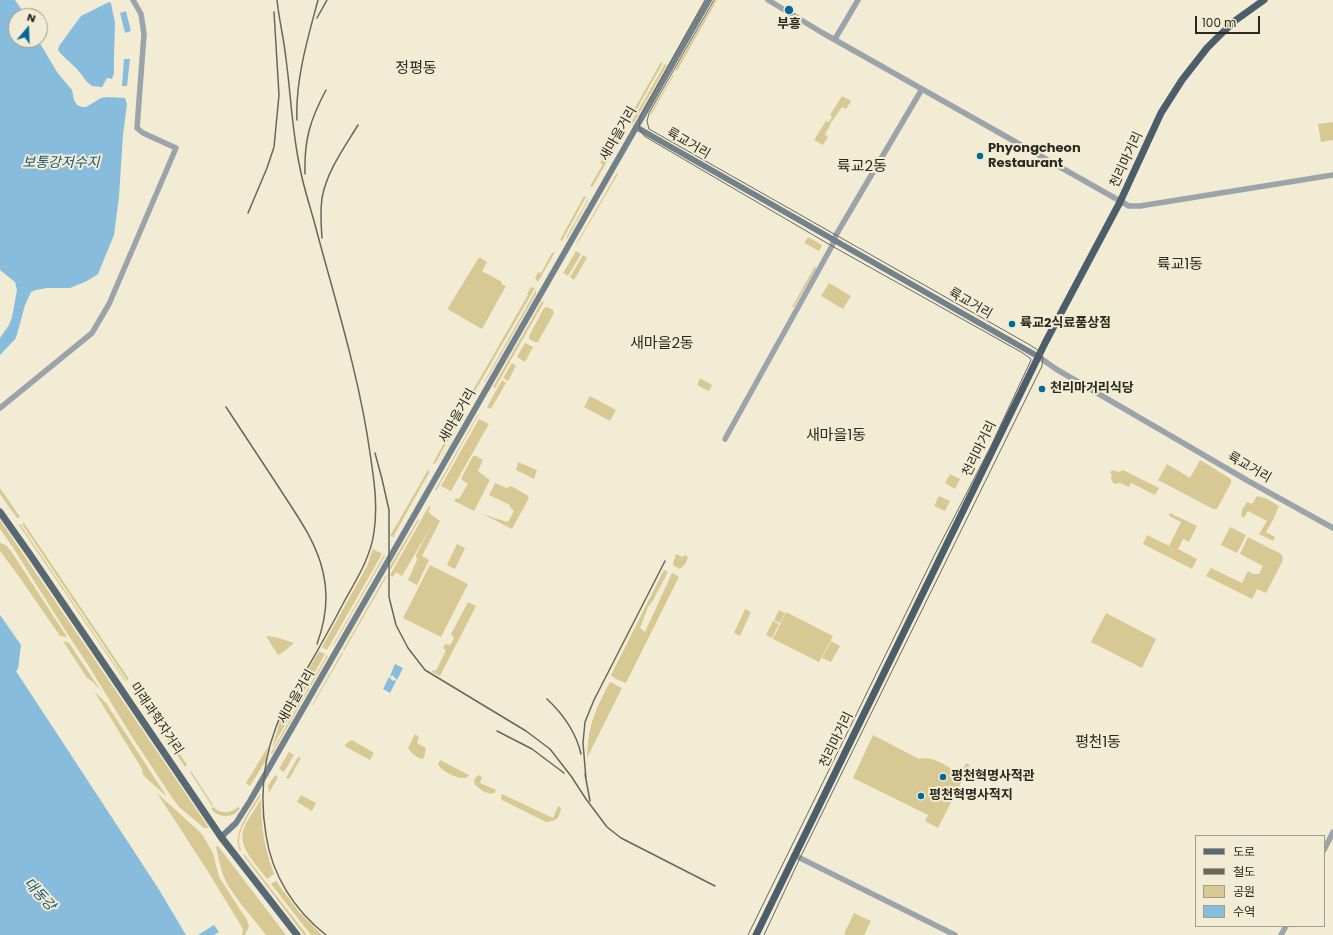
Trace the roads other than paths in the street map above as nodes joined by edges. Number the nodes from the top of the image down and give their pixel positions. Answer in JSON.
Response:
{"nodes":[{"id":1,"x":133,"y":0,"type":"edge"},
{"id":2,"x":708,"y":0,"type":"edge"},
{"id":3,"x":768,"y":0,"type":"edge"},
{"id":4,"x":858,"y":0,"type":"edge"},
{"id":5,"x":1264,"y":0,"type":"edge"},
{"id":6,"x":835,"y":39,"type":"junction"},
{"id":7,"x":922,"y":88,"type":"junction"},
{"id":8,"x":636,"y":127,"type":"junction"},
{"id":9,"x":1333,"y":175,"type":"edge"},
{"id":10,"x":1120,"y":202,"type":"junction"},
{"id":11,"x":834,"y":239,"type":"junction"},
{"id":12,"x":1039,"y":357,"type":"junction"},
{"id":13,"x":0,"y":408,"type":"edge"},
{"id":14,"x":725,"y":439,"type":"dead end"},
{"id":15,"x":0,"y":512,"type":"edge"},
{"id":16,"x":1333,"y":528,"type":"edge"},
{"id":17,"x":1333,"y":832,"type":"edge"},
{"id":18,"x":221,"y":837,"type":"junction"},
{"id":19,"x":1325,"y":848,"type":"edge"},
{"id":20,"x":794,"y":855,"type":"junction"},
{"id":21,"x":297,"y":935,"type":"edge"},
{"id":22,"x":756,"y":935,"type":"edge"},
{"id":23,"x":955,"y":935,"type":"edge"}],
"edges":[{"from":1,"to":13,"type":"street"},
{"from":2,"to":8,"type":"main road","name":"새마을거리"},
{"from":3,"to":6,"type":"street"},
{"from":4,"to":6,"type":"street"},
{"from":5,"to":10,"type":"highway","name":"천리마거리"},
{"from":6,"to":7,"type":"street"},
{"from":7,"to":10,"type":"street"},
{"from":7,"to":11,"type":"street"},
{"from":8,"to":11,"type":"main road","name":"륙교거리"},
{"from":8,"to":18,"type":"main road","name":"새마을거리"},
{"from":9,"to":10,"type":"street"},
{"from":10,"to":12,"type":"highway","name":"천리마거리"},
{"from":11,"to":12,"type":"main road","name":"륙교거리"},
{"from":11,"to":14,"type":"street"},
{"from":12,"to":16,"type":"street","name":"륙교거리"},
{"from":12,"to":20,"type":"highway","name":"천리마거리"},
{"from":15,"to":18,"type":"main road","name":"미래과학자거리"},
{"from":17,"to":19,"type":"street"},
{"from":18,"to":21,"type":"main road","name":"미래과학자거리"},
{"from":20,"to":22,"type":"highway","name":"천리마거리"},
{"from":20,"to":23,"type":"street"}]}
